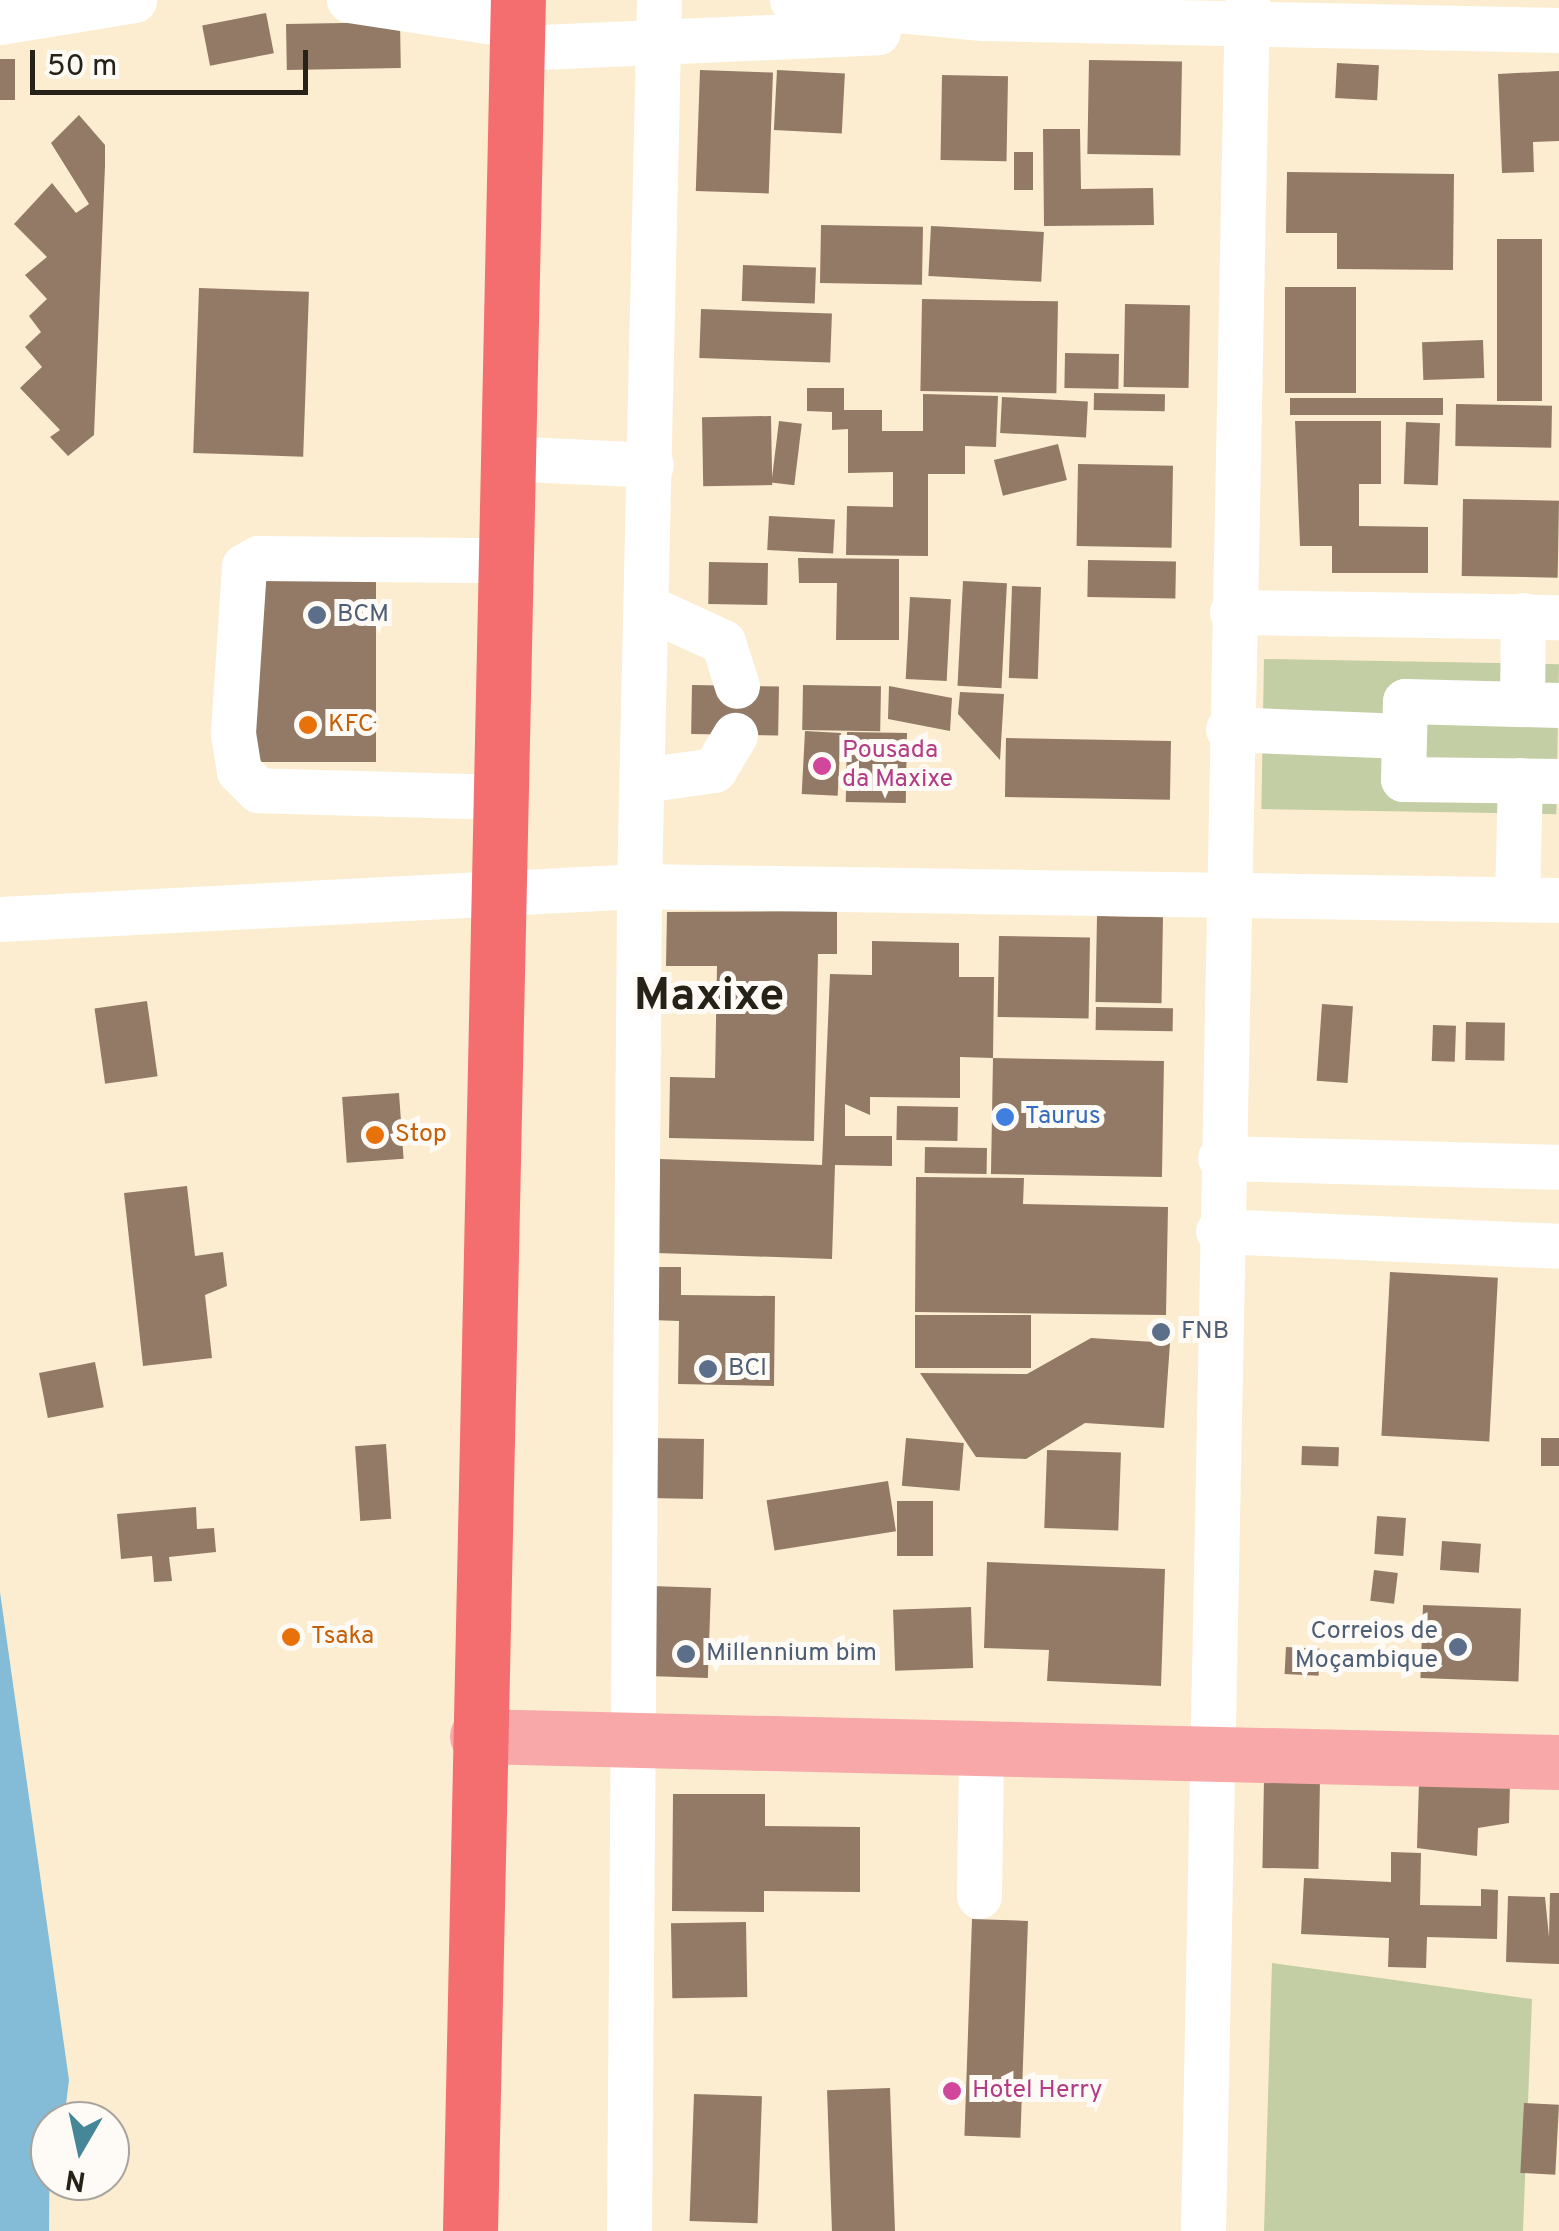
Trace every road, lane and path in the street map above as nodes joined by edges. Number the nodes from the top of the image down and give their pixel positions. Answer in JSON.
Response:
{"nodes":[{"id":1,"x":134,"y":0,"type":"edge"},
{"id":2,"x":349,"y":0,"type":"edge"},
{"id":3,"x":792,"y":0,"type":"edge"},
{"id":4,"x":1247,"y":10,"type":"edge"},
{"id":5,"x":660,"y":18,"type":"edge"},
{"id":6,"x":983,"y":18,"type":"junction"},
{"id":7,"x":0,"y":22,"type":"edge"},
{"id":8,"x":518,"y":25,"type":"edge"},
{"id":9,"x":1559,"y":30,"type":"edge"},
{"id":10,"x":506,"y":458,"type":"junction"},
{"id":11,"x":651,"y":465,"type":"junction"},
{"id":12,"x":504,"y":560,"type":"junction"},
{"id":13,"x":648,"y":607,"type":"junction"},
{"id":14,"x":1232,"y":612,"type":"junction"},
{"id":15,"x":1535,"y":619,"type":"edge"},
{"id":16,"x":737,"y":686,"type":"dead end"},
{"id":17,"x":1541,"y":704,"type":"edge"},
{"id":18,"x":1228,"y":729,"type":"junction"},
{"id":19,"x":736,"y":734,"type":"dead end"},
{"id":20,"x":1404,"y":736,"type":"junction"},
{"id":21,"x":642,"y":780,"type":"junction"},
{"id":22,"x":1540,"y":781,"type":"edge"},
{"id":23,"x":503,"y":797,"type":"junction"},
{"id":24,"x":639,"y":886,"type":"junction"},
{"id":25,"x":502,"y":888,"type":"junction"},
{"id":26,"x":1224,"y":895,"type":"junction"},
{"id":27,"x":1538,"y":899,"type":"edge"},
{"id":28,"x":0,"y":918,"type":"edge"},
{"id":29,"x":1220,"y":1158,"type":"junction"},
{"id":30,"x":1559,"y":1167,"type":"edge"},
{"id":31,"x":1218,"y":1231,"type":"junction"},
{"id":32,"x":1559,"y":1246,"type":"edge"},
{"id":33,"x":477,"y":1736,"type":"junction"},
{"id":34,"x":629,"y":1744,"type":"junction"},
{"id":35,"x":982,"y":1750,"type":"junction"},
{"id":36,"x":1219,"y":1753,"type":"junction"},
{"id":37,"x":1559,"y":1762,"type":"edge"},
{"id":38,"x":980,"y":1896,"type":"dead end"},
{"id":39,"x":470,"y":2231,"type":"edge"},
{"id":40,"x":629,"y":2231,"type":"edge"},
{"id":41,"x":1203,"y":2231,"type":"edge"}],
"edges":[{"from":1,"to":7,"type":"street"},
{"from":2,"to":8,"type":"street"},
{"from":3,"to":6,"type":"street"},
{"from":4,"to":6,"type":"street"},
{"from":4,"to":9,"type":"street"},
{"from":4,"to":14,"type":"street"},
{"from":5,"to":6,"type":"street"},
{"from":5,"to":8,"type":"street"},
{"from":5,"to":11,"type":"street"},
{"from":8,"to":10,"type":"highway"},
{"from":10,"to":11,"type":"street"},
{"from":10,"to":12,"type":"highway"},
{"from":11,"to":13,"type":"street"},
{"from":12,"to":23,"type":"highway"},
{"from":12,"to":23,"type":"street"},
{"from":13,"to":16,"type":"street"},
{"from":13,"to":21,"type":"street"},
{"from":14,"to":15,"type":"street"},
{"from":14,"to":18,"type":"street"},
{"from":15,"to":17,"type":"street"},
{"from":17,"to":20,"type":"street"},
{"from":18,"to":20,"type":"street"},
{"from":18,"to":26,"type":"street"},
{"from":19,"to":21,"type":"street"},
{"from":20,"to":22,"type":"street"},
{"from":21,"to":24,"type":"street"},
{"from":22,"to":27,"type":"street"},
{"from":23,"to":25,"type":"highway"},
{"from":24,"to":25,"type":"street"},
{"from":24,"to":26,"type":"street"},
{"from":24,"to":34,"type":"street"},
{"from":25,"to":28,"type":"street"},
{"from":25,"to":33,"type":"highway"},
{"from":26,"to":27,"type":"street"},
{"from":26,"to":29,"type":"street"},
{"from":29,"to":30,"type":"street"},
{"from":29,"to":31,"type":"street"},
{"from":31,"to":32,"type":"street"},
{"from":31,"to":36,"type":"street"},
{"from":33,"to":34,"type":"main road"},
{"from":33,"to":39,"type":"highway"},
{"from":34,"to":35,"type":"main road"},
{"from":34,"to":40,"type":"street"},
{"from":35,"to":36,"type":"main road"},
{"from":35,"to":38,"type":"street"},
{"from":36,"to":37,"type":"main road"},
{"from":36,"to":41,"type":"street"}]}
